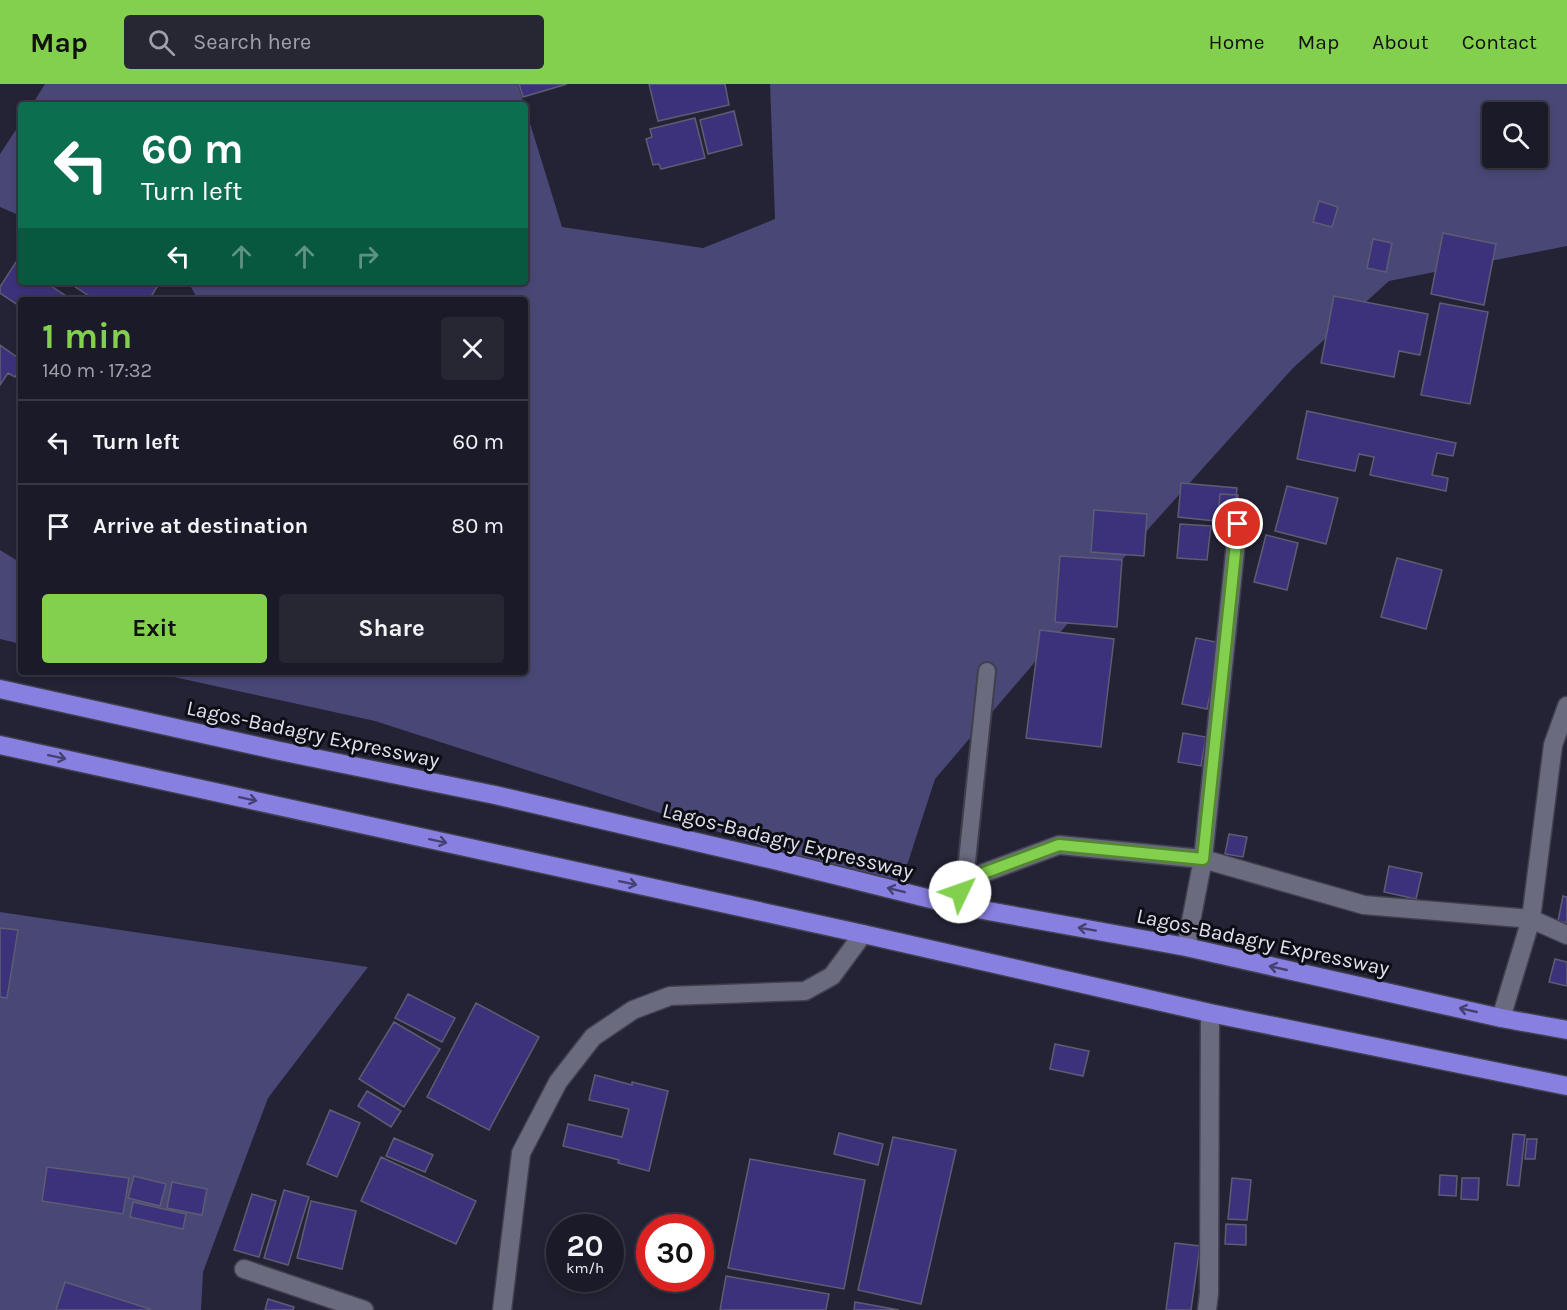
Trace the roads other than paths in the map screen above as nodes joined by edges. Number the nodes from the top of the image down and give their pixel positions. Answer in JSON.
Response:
{"nodes":[{"id":1,"x":1238,"y":524,"type":"dead end"},
{"id":2,"x":987,"y":671,"type":"dead end"},
{"id":3,"x":0,"y":689,"type":"edge"},
{"id":4,"x":1567,"y":706,"type":"edge"},
{"id":5,"x":0,"y":745,"type":"edge"},
{"id":6,"x":1203,"y":859,"type":"junction"},
{"id":7,"x":965,"y":880,"type":"junction"},
{"id":8,"x":955,"y":905,"type":"junction"},
{"id":9,"x":1531,"y":919,"type":"junction"},
{"id":10,"x":863,"y":934,"type":"junction"},
{"id":11,"x":1567,"y":935,"type":"edge"},
{"id":12,"x":1186,"y":947,"type":"junction"},
{"id":13,"x":1210,"y":1013,"type":"junction"},
{"id":14,"x":1501,"y":1018,"type":"junction"},
{"id":15,"x":1567,"y":1030,"type":"edge"},
{"id":16,"x":1567,"y":1086,"type":"edge"},
{"id":17,"x":244,"y":1269,"type":"dead end"},
{"id":18,"x":364,"y":1310,"type":"edge"},
{"id":19,"x":502,"y":1310,"type":"edge"},
{"id":20,"x":1207,"y":1310,"type":"edge"}],
"edges":[{"from":1,"to":6,"type":"street"},
{"from":2,"to":7,"type":"lane"},
{"from":8,"to":3,"type":"highway","name":"Lagos-Badagry Expressway","one_way":true},
{"from":4,"to":9,"type":"street"},
{"from":5,"to":10,"type":"highway","one_way":true},
{"from":6,"to":7,"type":"street"},
{"from":6,"to":9,"type":"street"},
{"from":6,"to":12,"type":"street"},
{"from":7,"to":8,"type":"street"},
{"from":12,"to":8,"type":"highway","name":"Lagos-Badagry Expressway","one_way":true},
{"from":9,"to":11,"type":"street"},
{"from":9,"to":14,"type":"street"},
{"from":10,"to":13,"type":"highway"},
{"from":10,"to":19,"type":"street"},
{"from":14,"to":12,"type":"highway","name":"Lagos-Badagry Expressway","one_way":true},
{"from":13,"to":16,"type":"highway"},
{"from":13,"to":20,"type":"street"},
{"from":14,"to":15,"type":"highway","name":"Lagos-Badagry Expressway"},
{"from":17,"to":18,"type":"street"}]}
